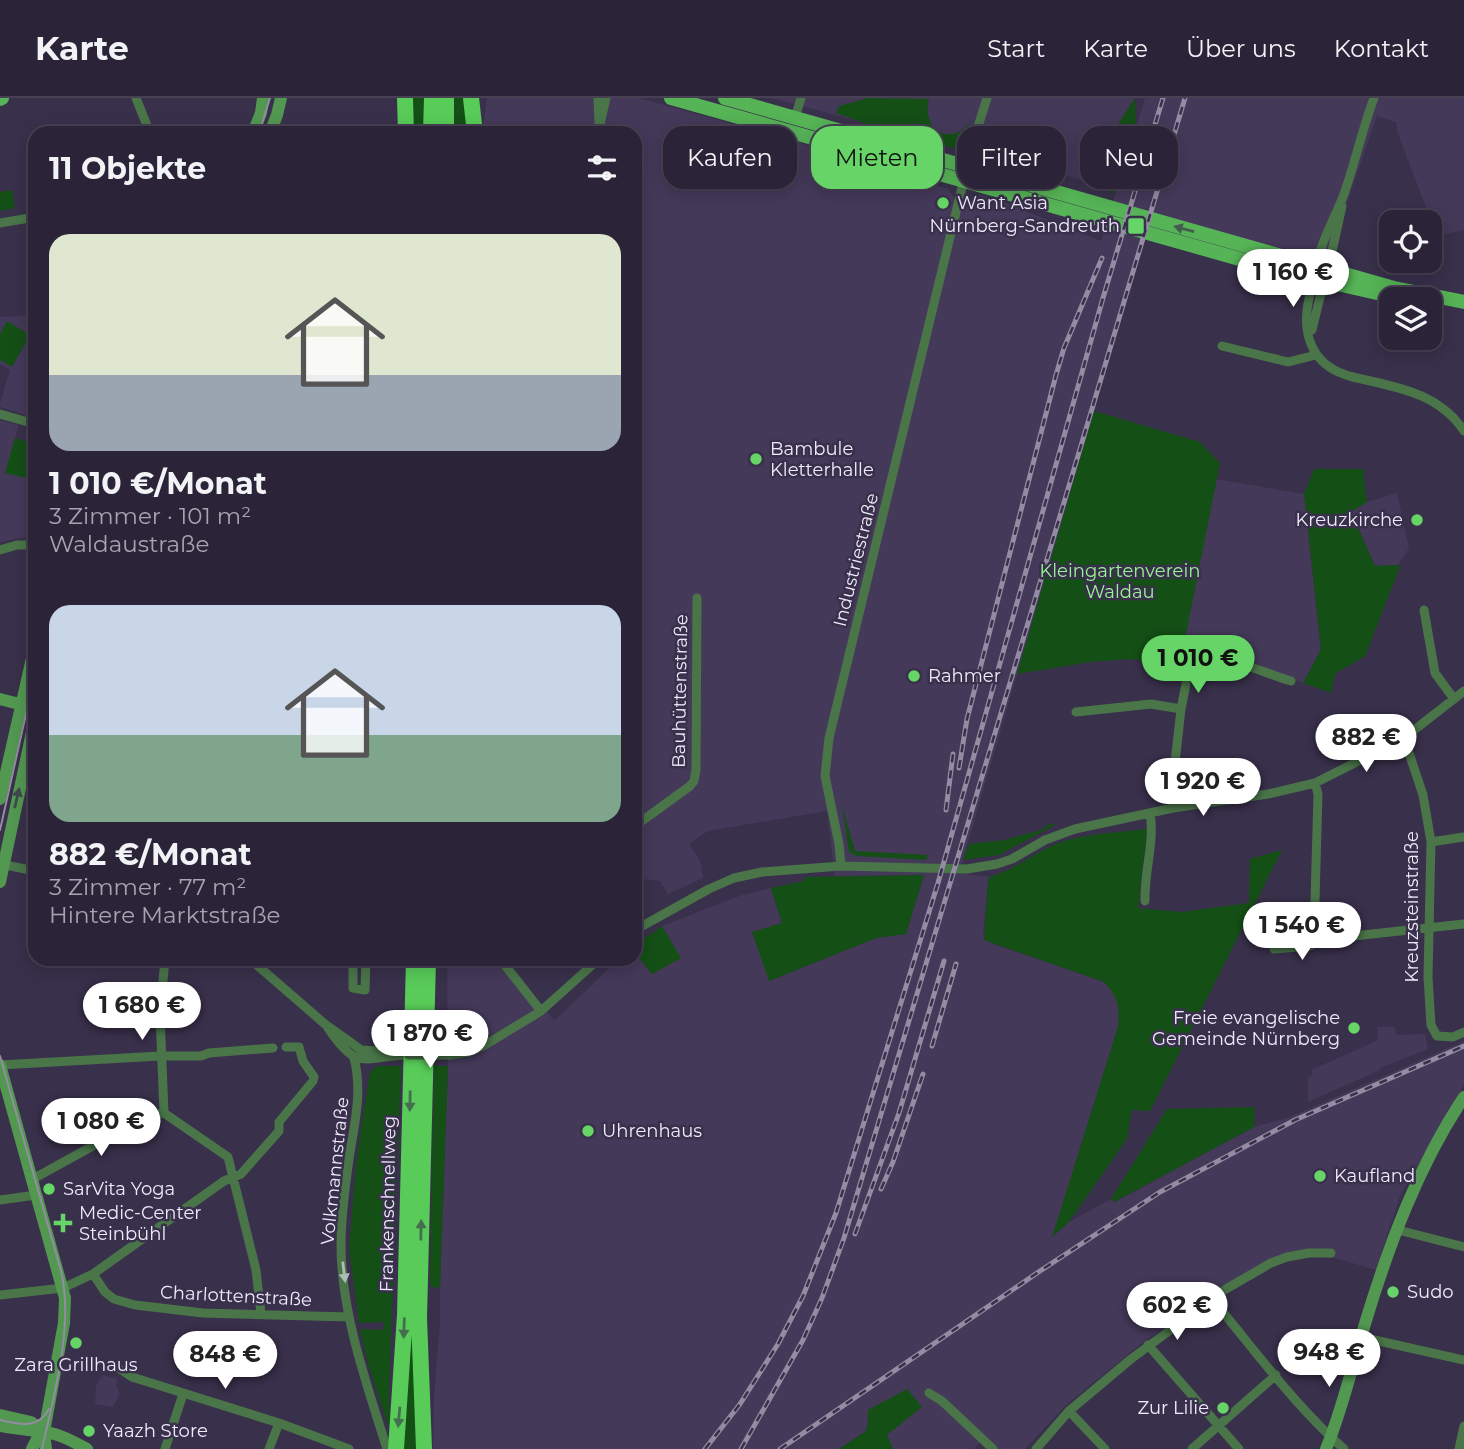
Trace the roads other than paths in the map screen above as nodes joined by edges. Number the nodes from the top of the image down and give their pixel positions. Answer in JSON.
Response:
{"nodes":[{"id":1,"x":136,"y":98,"type":"edge"},
{"id":2,"x":263,"y":98,"type":"edge"},
{"id":3,"x":281,"y":98,"type":"edge"},
{"id":4,"x":405,"y":98,"type":"edge"},
{"id":5,"x":432,"y":98,"type":"edge"},
{"id":6,"x":446,"y":98,"type":"edge"},
{"id":7,"x":471,"y":98,"type":"edge"},
{"id":8,"x":483,"y":98,"type":"edge"},
{"id":9,"x":598,"y":98,"type":"edge"},
{"id":10,"x":606,"y":98,"type":"edge"},
{"id":11,"x":671,"y":98,"type":"edge"},
{"id":12,"x":725,"y":98,"type":"edge"},
{"id":13,"x":800,"y":98,"type":"edge"},
{"id":14,"x":986,"y":98,"type":"edge"},
{"id":15,"x":1374,"y":98,"type":"edge"},
{"id":16,"x":794,"y":118,"type":"junction"},
{"id":17,"x":147,"y":126,"type":"edge"},
{"id":18,"x":256,"y":126,"type":"edge"},
{"id":19,"x":273,"y":126,"type":"edge"},
{"id":20,"x":406,"y":126,"type":"edge"},
{"id":21,"x":431,"y":126,"type":"edge"},
{"id":22,"x":446,"y":126,"type":"edge"},
{"id":23,"x":474,"y":126,"type":"edge"},
{"id":24,"x":476,"y":126,"type":"edge"},
{"id":25,"x":598,"y":126,"type":"edge"},
{"id":26,"x":599,"y":126,"type":"edge"},
{"id":27,"x":816,"y":126,"type":"edge"},
{"id":28,"x":979,"y":126,"type":"edge"},
{"id":29,"x":811,"y":133,"type":"edge"},
{"id":30,"x":963,"y":189,"type":"edge"},
{"id":31,"x":1020,"y":189,"type":"edge"},
{"id":32,"x":28,"y":218,"type":"edge"},
{"id":33,"x":0,"y":223,"type":"edge"},
{"id":34,"x":1319,"y":274,"type":"junction"},
{"id":35,"x":1379,"y":291,"type":"edge"},
{"id":36,"x":1464,"y":302,"type":"edge"},
{"id":37,"x":1442,"y":306,"type":"edge"},
{"id":38,"x":1464,"y":310,"type":"edge"},
{"id":39,"x":1223,"y":346,"type":"dead end"},
{"id":40,"x":1316,"y":355,"type":"junction"},
{"id":41,"x":0,"y":414,"type":"edge"},
{"id":42,"x":28,"y":422,"type":"edge"},
{"id":43,"x":1464,"y":431,"type":"edge"},
{"id":44,"x":28,"y":545,"type":"edge"},
{"id":45,"x":0,"y":550,"type":"edge"},
{"id":46,"x":698,"y":597,"type":"dead end"},
{"id":47,"x":1424,"y":610,"type":"dead end"},
{"id":48,"x":28,"y":675,"type":"edge"},
{"id":49,"x":1291,"y":681,"type":"dead end"},
{"id":50,"x":1464,"y":691,"type":"edge"},
{"id":51,"x":0,"y":699,"type":"edge"},
{"id":52,"x":1454,"y":699,"type":"junction"},
{"id":53,"x":21,"y":705,"type":"junction"},
{"id":54,"x":28,"y":706,"type":"edge"},
{"id":55,"x":1181,"y":709,"type":"junction"},
{"id":56,"x":1076,"y":712,"type":"dead end"},
{"id":57,"x":1404,"y":738,"type":"junction"},
{"id":58,"x":28,"y":748,"type":"edge"},
{"id":59,"x":1315,"y":783,"type":"junction"},
{"id":60,"x":0,"y":799,"type":"edge"},
{"id":61,"x":1173,"y":808,"type":"junction"},
{"id":62,"x":1150,"y":813,"type":"junction"},
{"id":63,"x":642,"y":821,"type":"edge"},
{"id":64,"x":1464,"y":837,"type":"edge"},
{"id":65,"x":1430,"y":842,"type":"junction"},
{"id":66,"x":1,"y":865,"type":"edge"},
{"id":67,"x":841,"y":866,"type":"junction"},
{"id":68,"x":28,"y":870,"type":"edge"},
{"id":69,"x":0,"y":882,"type":"edge"},
{"id":70,"x":1145,"y":901,"type":"dead end"},
{"id":71,"x":1464,"y":923,"type":"edge"},
{"id":72,"x":642,"y":926,"type":"edge"},
{"id":73,"x":1429,"y":928,"type":"junction"},
{"id":74,"x":1317,"y":940,"type":"junction"},
{"id":75,"x":1274,"y":949,"type":"dead end"},
{"id":76,"x":164,"y":966,"type":"edge"},
{"id":77,"x":258,"y":966,"type":"edge"},
{"id":78,"x":354,"y":966,"type":"edge"},
{"id":79,"x":366,"y":966,"type":"edge"},
{"id":80,"x":414,"y":966,"type":"edge"},
{"id":81,"x":428,"y":966,"type":"edge"},
{"id":82,"x":506,"y":966,"type":"edge"},
{"id":83,"x":591,"y":966,"type":"edge"},
{"id":84,"x":541,"y":1011,"type":"junction"},
{"id":85,"x":326,"y":1025,"type":"junction"},
{"id":86,"x":1464,"y":1032,"type":"edge"},
{"id":87,"x":286,"y":1047,"type":"dead end"},
{"id":88,"x":273,"y":1048,"type":"dead end"},
{"id":89,"x":361,"y":1049,"type":"junction"},
{"id":90,"x":160,"y":1056,"type":"junction"},
{"id":91,"x":390,"y":1056,"type":"junction"},
{"id":92,"x":354,"y":1058,"type":"junction"},
{"id":93,"x":0,"y":1065,"type":"edge"},
{"id":94,"x":1464,"y":1097,"type":"edge"},
{"id":95,"x":164,"y":1113,"type":"junction"},
{"id":96,"x":234,"y":1177,"type":"junction"},
{"id":97,"x":31,"y":1180,"type":"junction"},
{"id":98,"x":36,"y":1195,"type":"junction"},
{"id":99,"x":0,"y":1200,"type":"edge"},
{"id":100,"x":1398,"y":1230,"type":"junction"},
{"id":101,"x":1464,"y":1247,"type":"edge"},
{"id":102,"x":1331,"y":1253,"type":"dead end"},
{"id":103,"x":93,"y":1274,"type":"junction"},
{"id":104,"x":63,"y":1288,"type":"junction"},
{"id":105,"x":0,"y":1295,"type":"edge"},
{"id":106,"x":1212,"y":1299,"type":"junction"},
{"id":107,"x":261,"y":1314,"type":"junction"},
{"id":108,"x":349,"y":1317,"type":"junction"},
{"id":109,"x":1361,"y":1337,"type":"junction"},
{"id":110,"x":1148,"y":1345,"type":"junction"},
{"id":111,"x":1464,"y":1360,"type":"edge"},
{"id":112,"x":120,"y":1369,"type":"dead end"},
{"id":113,"x":1276,"y":1375,"type":"junction"},
{"id":114,"x":929,"y":1393,"type":"dead end"},
{"id":115,"x":183,"y":1394,"type":"junction"},
{"id":116,"x":1069,"y":1411,"type":"junction"},
{"id":117,"x":0,"y":1415,"type":"edge"},
{"id":118,"x":279,"y":1423,"type":"junction"},
{"id":119,"x":1219,"y":1425,"type":"junction"},
{"id":120,"x":0,"y":1426,"type":"edge"},
{"id":121,"x":1464,"y":1426,"type":"edge"},
{"id":122,"x":44,"y":1432,"type":"junction"},
{"id":123,"x":1329,"y":1443,"type":"edge"},
{"id":124,"x":32,"y":1449,"type":"edge"},
{"id":125,"x":46,"y":1449,"type":"edge"},
{"id":126,"x":88,"y":1449,"type":"edge"},
{"id":127,"x":165,"y":1449,"type":"edge"},
{"id":128,"x":269,"y":1449,"type":"edge"},
{"id":129,"x":349,"y":1449,"type":"edge"},
{"id":130,"x":387,"y":1449,"type":"edge"},
{"id":131,"x":396,"y":1449,"type":"edge"},
{"id":132,"x":424,"y":1449,"type":"edge"},
{"id":133,"x":993,"y":1449,"type":"edge"},
{"id":134,"x":1036,"y":1449,"type":"edge"},
{"id":135,"x":1105,"y":1449,"type":"edge"},
{"id":136,"x":1192,"y":1449,"type":"edge"},
{"id":137,"x":1239,"y":1449,"type":"edge"},
{"id":138,"x":1344,"y":1449,"type":"edge"},
{"id":139,"x":1459,"y":1449,"type":"edge"}],
"edges":[{"from":1,"to":17,"type":"street"},
{"from":2,"to":18,"type":"main road"},
{"from":3,"to":19,"type":"main road"},
{"from":4,"to":20,"type":"highway"},
{"from":5,"to":21,"type":"highway"},
{"from":6,"to":22,"type":"highway"},
{"from":7,"to":23,"type":"highway"},
{"from":8,"to":24,"type":"highway"},
{"from":9,"to":25,"type":"street"},
{"from":10,"to":26,"type":"street"},
{"from":11,"to":29,"type":"main road"},
{"from":12,"to":16,"type":"main road"},
{"from":13,"to":16,"type":"street"},
{"from":14,"to":28,"type":"street","name":"Industriestraße"},
{"from":15,"to":34,"type":"street"},
{"from":16,"to":27,"type":"main road"},
{"from":30,"to":67,"type":"street","name":"Industriestraße"},
{"from":31,"to":34,"type":"main road"},
{"from":32,"to":33,"type":"street"},
{"from":34,"to":35,"type":"main road"},
{"from":34,"to":36,"type":"main road"},
{"from":34,"to":40,"type":"street"},
{"from":37,"to":38,"type":"main road"},
{"from":39,"to":40,"type":"street"},
{"from":40,"to":43,"type":"street"},
{"from":41,"to":42,"type":"street"},
{"from":44,"to":45,"type":"street"},
{"from":46,"to":63,"type":"street","name":"Bauhüttenstraße"},
{"from":47,"to":52,"type":"street"},
{"from":48,"to":53,"type":"main road"},
{"from":49,"to":55,"type":"street"},
{"from":50,"to":52,"type":"street"},
{"from":51,"to":53,"type":"main road"},
{"from":52,"to":57,"type":"street"},
{"from":53,"to":54,"type":"main road"},
{"from":53,"to":60,"type":"main road"},
{"from":55,"to":56,"type":"street"},
{"from":55,"to":61,"type":"street"},
{"from":57,"to":59,"type":"street"},
{"from":57,"to":65,"type":"street","name":"Kreuzsteinstraße"},
{"from":66,"to":58,"type":"main road","one_way":true},
{"from":59,"to":61,"type":"street"},
{"from":59,"to":74,"type":"street"},
{"from":61,"to":62,"type":"street"},
{"from":62,"to":67,"type":"street"},
{"from":62,"to":70,"type":"street"},
{"from":64,"to":65,"type":"street"},
{"from":65,"to":73,"type":"street","name":"Kreuzsteinstraße"},
{"from":66,"to":68,"type":"street"},
{"from":66,"to":69,"type":"main road"},
{"from":67,"to":72,"type":"street"},
{"from":71,"to":73,"type":"street"},
{"from":73,"to":74,"type":"street"},
{"from":73,"to":86,"type":"street","name":"Kreuzsteinstraße"},
{"from":74,"to":75,"type":"street"},
{"from":76,"to":90,"type":"street"},
{"from":77,"to":85,"type":"street"},
{"from":78,"to":79,"type":"street"},
{"from":80,"to":131,"type":"highway","name":"Frankenschnellweg","one_way":true},
{"from":132,"to":81,"type":"highway","name":"Frankenschnellweg","one_way":true},
{"from":82,"to":84,"type":"street"},
{"from":83,"to":84,"type":"street"},
{"from":84,"to":91,"type":"street","bridge":true},
{"from":85,"to":89,"type":"street"},
{"from":85,"to":92,"type":"street"},
{"from":87,"to":96,"type":"street"},
{"from":88,"to":90,"type":"street"},
{"from":89,"to":91,"type":"street"},
{"from":89,"to":92,"type":"street"},
{"from":90,"to":93,"type":"street"},
{"from":90,"to":95,"type":"street"},
{"from":91,"to":92,"type":"street"},
{"from":92,"to":108,"type":"street","name":"Volkmannstraße","one_way":true},
{"from":93,"to":97,"type":"main road"},
{"from":94,"to":100,"type":"main road"},
{"from":95,"to":96,"type":"street"},
{"from":95,"to":97,"type":"street"},
{"from":96,"to":103,"type":"street"},
{"from":96,"to":107,"type":"street"},
{"from":97,"to":98,"type":"main road"},
{"from":98,"to":99,"type":"street"},
{"from":98,"to":104,"type":"main road"},
{"from":100,"to":101,"type":"street"},
{"from":100,"to":109,"type":"main road"},
{"from":102,"to":106,"type":"street"},
{"from":103,"to":104,"type":"street"},
{"from":103,"to":107,"type":"street","name":"Charlottenstraße"},
{"from":104,"to":105,"type":"street"},
{"from":104,"to":122,"type":"main road"},
{"from":106,"to":110,"type":"street"},
{"from":106,"to":113,"type":"street"},
{"from":107,"to":108,"type":"street","name":"Charlottenstraße"},
{"from":108,"to":130,"type":"street","name":"Volkmannstraße"},
{"from":109,"to":111,"type":"street"},
{"from":109,"to":123,"type":"main road"},
{"from":110,"to":116,"type":"street"},
{"from":110,"to":119,"type":"street"},
{"from":112,"to":115,"type":"street"},
{"from":113,"to":119,"type":"street"},
{"from":113,"to":123,"type":"street"},
{"from":114,"to":133,"type":"street"},
{"from":115,"to":118,"type":"street"},
{"from":115,"to":127,"type":"street"},
{"from":116,"to":134,"type":"street"},
{"from":116,"to":135,"type":"street"},
{"from":117,"to":122,"type":"main road"},
{"from":118,"to":128,"type":"street"},
{"from":118,"to":129,"type":"street"},
{"from":119,"to":136,"type":"street"},
{"from":119,"to":137,"type":"street"},
{"from":120,"to":122,"type":"main road"},
{"from":121,"to":139,"type":"street"},
{"from":122,"to":124,"type":"main road"},
{"from":122,"to":125,"type":"main road"},
{"from":122,"to":126,"type":"main road"},
{"from":123,"to":138,"type":"street"}]}
